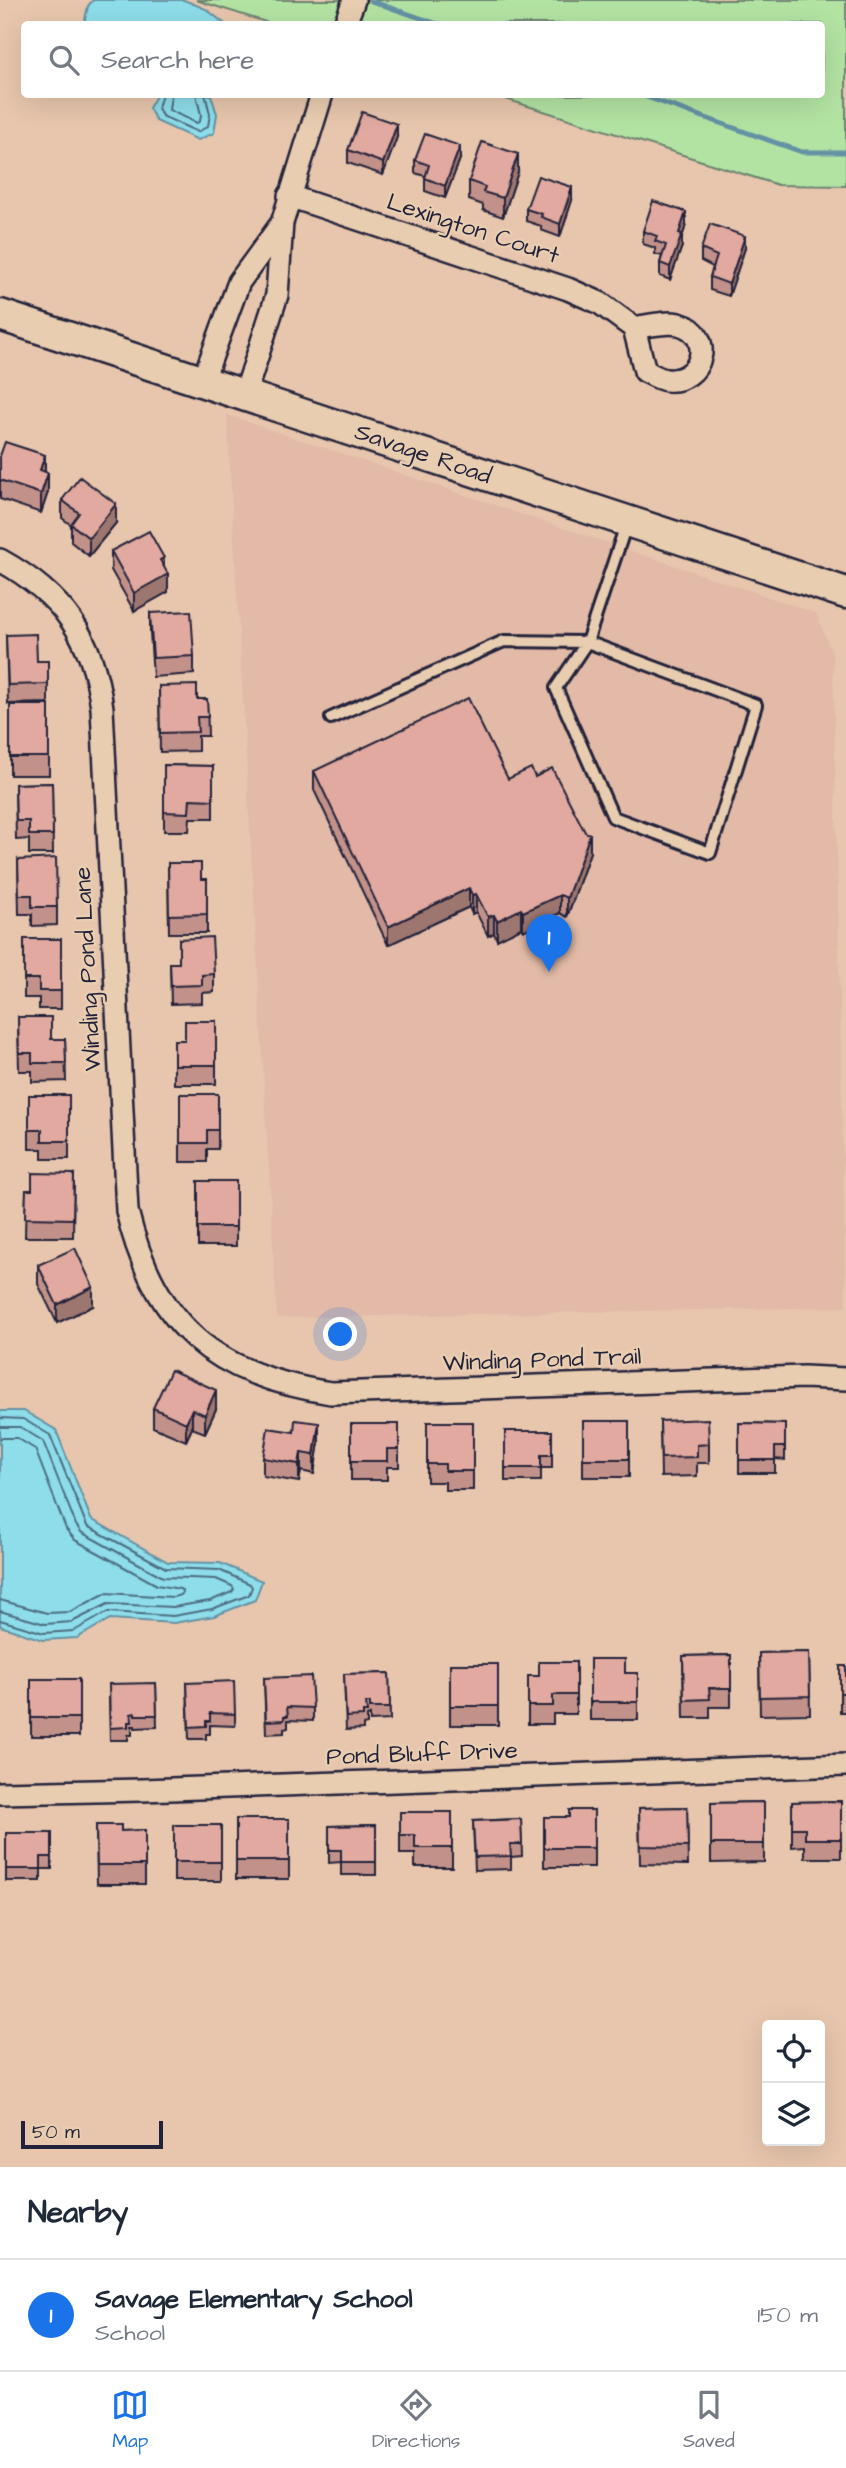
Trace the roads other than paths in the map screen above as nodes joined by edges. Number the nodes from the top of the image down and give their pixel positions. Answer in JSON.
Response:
{"nodes":[{"id":1,"x":354,"y":0,"type":"edge"},
{"id":2,"x":346,"y":21,"type":"edge"},
{"id":3,"x":321,"y":98,"type":"edge"},
{"id":4,"x":289,"y":196,"type":"junction"},
{"id":5,"x":282,"y":223,"type":"junction"},
{"id":6,"x":0,"y":315,"type":"edge"},
{"id":7,"x":634,"y":328,"type":"dead end"},
{"id":8,"x":203,"y":380,"type":"junction"},
{"id":9,"x":245,"y":394,"type":"junction"},
{"id":10,"x":627,"y":522,"type":"junction"},
{"id":11,"x":0,"y":560,"type":"edge"},
{"id":12,"x":846,"y":593,"type":"edge"},
{"id":13,"x":587,"y":642,"type":"junction"},
{"id":14,"x":331,"y":718,"type":"dead end"},
{"id":15,"x":244,"y":1369,"type":"joint"},
{"id":16,"x":846,"y":1379,"type":"edge"},
{"id":17,"x":846,"y":1765,"type":"edge"},
{"id":18,"x":0,"y":1793,"type":"edge"}],
"edges":[{"from":1,"to":2,"type":"street"},
{"from":3,"to":4,"type":"street"},
{"from":4,"to":5,"type":"street"},
{"from":4,"to":7,"type":"street","name":"Lexington Court"},
{"from":5,"to":8,"type":"street"},
{"from":5,"to":9,"type":"street"},
{"from":6,"to":8,"type":"street","name":"Savage Road"},
{"from":8,"to":9,"type":"street","name":"Savage Road"},
{"from":9,"to":10,"type":"street","name":"Savage Road"},
{"from":10,"to":12,"type":"street","name":"Savage Road"},
{"from":10,"to":13,"type":"lane"},
{"from":11,"to":15,"type":"street","name":"Winding Pond Lane"},
{"from":13,"to":13,"type":"lane"},
{"from":13,"to":14,"type":"lane"},
{"from":15,"to":16,"type":"street","name":"Winding Pond Trail"},
{"from":17,"to":18,"type":"street","name":"Pond Bluff Drive"}]}
